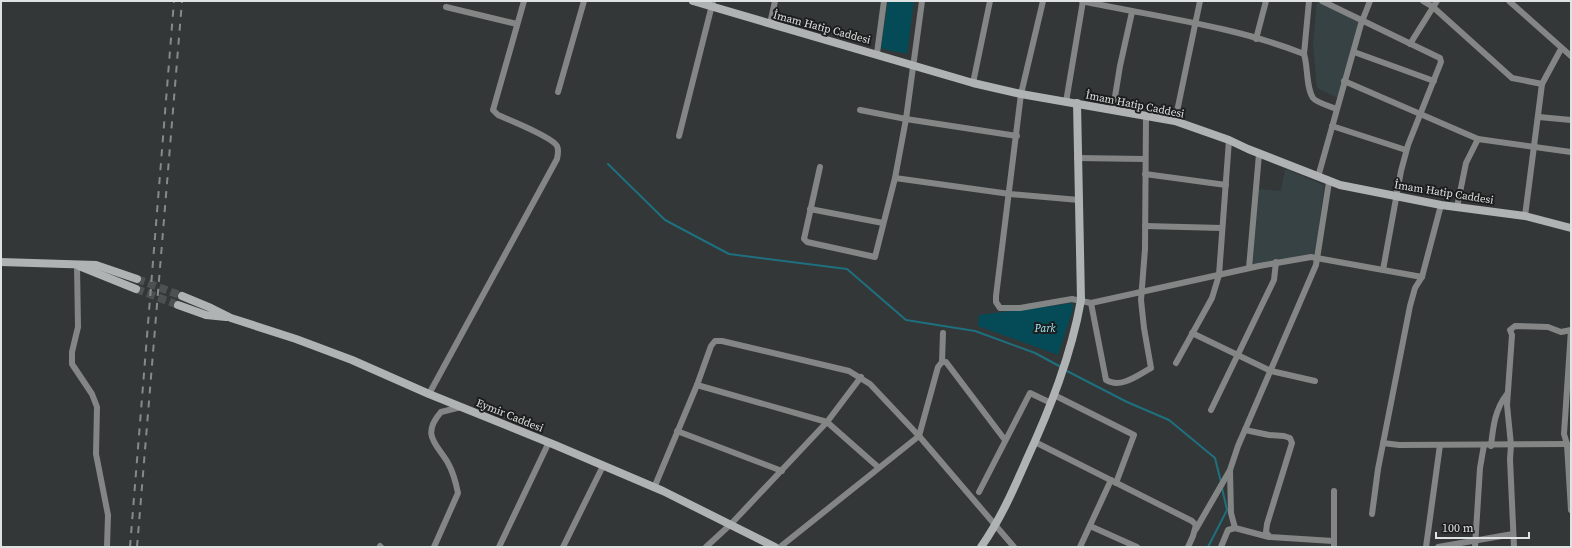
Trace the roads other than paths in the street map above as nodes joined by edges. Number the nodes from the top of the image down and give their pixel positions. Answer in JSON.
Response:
{"nodes":[{"id":1,"x":524,"y":1,"type":"edge"},
{"id":2,"x":584,"y":1,"type":"edge"},
{"id":3,"x":693,"y":1,"type":"edge"},
{"id":4,"x":775,"y":1,"type":"edge"},
{"id":5,"x":884,"y":1,"type":"edge"},
{"id":6,"x":922,"y":1,"type":"edge"},
{"id":7,"x":990,"y":1,"type":"edge"},
{"id":8,"x":1043,"y":1,"type":"edge"},
{"id":9,"x":1083,"y":1,"type":"edge"},
{"id":10,"x":1200,"y":1,"type":"edge"},
{"id":11,"x":1266,"y":1,"type":"edge"},
{"id":12,"x":1309,"y":1,"type":"edge"},
{"id":13,"x":1322,"y":1,"type":"edge"},
{"id":14,"x":1370,"y":1,"type":"edge"},
{"id":15,"x":1423,"y":1,"type":"edge"},
{"id":16,"x":1437,"y":1,"type":"edge"},
{"id":17,"x":1509,"y":1,"type":"edge"},
{"id":18,"x":713,"y":4,"type":"edge"},
{"id":19,"x":1110,"y":4,"type":"edge"},
{"id":20,"x":446,"y":7,"type":"dead end"},
{"id":21,"x":1433,"y":7,"type":"junction"},
{"id":22,"x":1132,"y":12,"type":"junction"},
{"id":23,"x":1363,"y":20,"type":"junction"},
{"id":24,"x":517,"y":24,"type":"junction"},
{"id":25,"x":770,"y":24,"type":"junction"},
{"id":26,"x":1194,"y":24,"type":"junction"},
{"id":27,"x":1256,"y":39,"type":"junction"},
{"id":28,"x":1410,"y":44,"type":"junction"},
{"id":29,"x":1561,"y":49,"type":"junction"},
{"id":30,"x":1354,"y":52,"type":"junction"},
{"id":31,"x":877,"y":53,"type":"junction"},
{"id":32,"x":1304,"y":54,"type":"junction"},
{"id":33,"x":1571,"y":56,"type":"edge"},
{"id":34,"x":915,"y":66,"type":"junction"},
{"id":35,"x":1344,"y":81,"type":"junction"},
{"id":36,"x":1434,"y":81,"type":"junction"},
{"id":37,"x":973,"y":83,"type":"junction"},
{"id":38,"x":1542,"y":84,"type":"junction"},
{"id":39,"x":558,"y":92,"type":"dead end"},
{"id":40,"x":1021,"y":94,"type":"junction"},
{"id":41,"x":1066,"y":102,"type":"junction"},
{"id":42,"x":1077,"y":103,"type":"junction"},
{"id":43,"x":1113,"y":109,"type":"junction"},
{"id":44,"x":1336,"y":109,"type":"junction"},
{"id":45,"x":860,"y":110,"type":"dead end"},
{"id":46,"x":1420,"y":113,"type":"junction"},
{"id":47,"x":1146,"y":116,"type":"junction"},
{"id":48,"x":1539,"y":117,"type":"junction"},
{"id":49,"x":906,"y":119,"type":"junction"},
{"id":50,"x":1571,"y":120,"type":"edge"},
{"id":51,"x":1175,"y":121,"type":"junction"},
{"id":52,"x":1332,"y":126,"type":"junction"},
{"id":53,"x":679,"y":136,"type":"dead end"},
{"id":54,"x":1017,"y":136,"type":"junction"},
{"id":55,"x":1478,"y":139,"type":"junction"},
{"id":56,"x":1229,"y":140,"type":"junction"},
{"id":57,"x":1534,"y":148,"type":"junction"},
{"id":58,"x":1406,"y":150,"type":"junction"},
{"id":59,"x":1571,"y":152,"type":"edge"},
{"id":60,"x":1259,"y":154,"type":"junction"},
{"id":61,"x":1077,"y":158,"type":"junction"},
{"id":62,"x":1145,"y":159,"type":"junction"},
{"id":63,"x":820,"y":166,"type":"dead end"},
{"id":64,"x":1145,"y":174,"type":"junction"},
{"id":65,"x":1318,"y":177,"type":"junction"},
{"id":66,"x":895,"y":178,"type":"junction"},
{"id":67,"x":1330,"y":182,"type":"junction"},
{"id":68,"x":1226,"y":185,"type":"junction"},
{"id":69,"x":1010,"y":194,"type":"junction"},
{"id":70,"x":1396,"y":196,"type":"junction"},
{"id":71,"x":1079,"y":200,"type":"junction"},
{"id":72,"x":1441,"y":205,"type":"junction"},
{"id":73,"x":1457,"y":207,"type":"junction"},
{"id":74,"x":810,"y":209,"type":"junction"},
{"id":75,"x":1525,"y":216,"type":"junction"},
{"id":76,"x":883,"y":223,"type":"junction"},
{"id":77,"x":1145,"y":226,"type":"junction"},
{"id":78,"x":1222,"y":228,"type":"junction"},
{"id":79,"x":1571,"y":228,"type":"edge"},
{"id":80,"x":1318,"y":257,"type":"junction"},
{"id":81,"x":1,"y":262,"type":"edge"},
{"id":82,"x":1276,"y":262,"type":"junction"},
{"id":83,"x":76,"y":265,"type":"junction"},
{"id":84,"x":1249,"y":268,"type":"junction"},
{"id":85,"x":1383,"y":270,"type":"junction"},
{"id":86,"x":1219,"y":275,"type":"junction"},
{"id":87,"x":1422,"y":277,"type":"junction"},
{"id":88,"x":137,"y":279,"type":"tunnel mouth"},
{"id":89,"x":136,"y":290,"type":"tunnel mouth"},
{"id":90,"x":1142,"y":293,"type":"junction"},
{"id":91,"x":182,"y":296,"type":"tunnel mouth"},
{"id":92,"x":1081,"y":300,"type":"junction"},
{"id":93,"x":1091,"y":303,"type":"junction"},
{"id":94,"x":178,"y":305,"type":"tunnel mouth"},
{"id":95,"x":231,"y":318,"type":"junction"},
{"id":96,"x":1571,"y":330,"type":"edge"},
{"id":97,"x":942,"y":333,"type":"dead end"},
{"id":98,"x":1192,"y":333,"type":"junction"},
{"id":99,"x":1237,"y":355,"type":"junction"},
{"id":100,"x":942,"y":362,"type":"junction"},
{"id":101,"x":1176,"y":363,"type":"dead end"},
{"id":102,"x":1271,"y":371,"type":"junction"},
{"id":103,"x":861,"y":377,"type":"junction"},
{"id":104,"x":1315,"y":381,"type":"dead end"},
{"id":105,"x":697,"y":385,"type":"junction"},
{"id":106,"x":429,"y":394,"type":"junction"},
{"id":107,"x":1507,"y":394,"type":"junction"},
{"id":108,"x":1054,"y":395,"type":"junction"},
{"id":109,"x":1051,"y":403,"type":"junction"},
{"id":110,"x":461,"y":407,"type":"junction"},
{"id":111,"x":1210,"y":410,"type":"dead end"},
{"id":112,"x":827,"y":422,"type":"junction"},
{"id":113,"x":1245,"y":430,"type":"junction"},
{"id":114,"x":677,"y":431,"type":"junction"},
{"id":115,"x":919,"y":436,"type":"junction"},
{"id":116,"x":1004,"y":440,"type":"junction"},
{"id":117,"x":549,"y":442,"type":"junction"},
{"id":118,"x":1035,"y":442,"type":"junction"},
{"id":119,"x":1383,"y":443,"type":"junction"},
{"id":120,"x":1567,"y":444,"type":"junction"},
{"id":121,"x":1440,"y":445,"type":"junction"},
{"id":122,"x":1484,"y":445,"type":"junction"},
{"id":123,"x":1511,"y":445,"type":"junction"},
{"id":124,"x":1491,"y":446,"type":"junction"},
{"id":125,"x":603,"y":466,"type":"junction"},
{"id":126,"x":878,"y":467,"type":"junction"},
{"id":127,"x":1230,"y":470,"type":"junction"},
{"id":128,"x":782,"y":471,"type":"junction"},
{"id":129,"x":1114,"y":482,"type":"junction"},
{"id":130,"x":1570,"y":486,"type":"edge"},
{"id":131,"x":654,"y":488,"type":"junction"},
{"id":132,"x":1334,"y":491,"type":"dead end"},
{"id":133,"x":979,"y":492,"type":"dead end"},
{"id":134,"x":1571,"y":510,"type":"edge"},
{"id":135,"x":1372,"y":514,"type":"dead end"},
{"id":136,"x":731,"y":524,"type":"junction"},
{"id":137,"x":996,"y":526,"type":"junction"},
{"id":138,"x":1090,"y":526,"type":"junction"},
{"id":139,"x":1235,"y":528,"type":"junction"},
{"id":140,"x":1196,"y":529,"type":"junction"},
{"id":141,"x":1513,"y":534,"type":"junction"},
{"id":142,"x":1270,"y":537,"type":"junction"},
{"id":143,"x":1475,"y":540,"type":"junction"},
{"id":144,"x":1334,"y":544,"type":"edge"},
{"id":145,"x":1134,"y":546,"type":"edge"},
{"id":146,"x":107,"y":547,"type":"edge"},
{"id":147,"x":434,"y":547,"type":"edge"},
{"id":148,"x":499,"y":547,"type":"edge"},
{"id":149,"x":563,"y":547,"type":"edge"},
{"id":150,"x":706,"y":547,"type":"edge"},
{"id":151,"x":775,"y":547,"type":"edge"},
{"id":152,"x":780,"y":547,"type":"edge"},
{"id":153,"x":981,"y":547,"type":"edge"},
{"id":154,"x":1014,"y":547,"type":"edge"},
{"id":155,"x":1080,"y":547,"type":"edge"},
{"id":156,"x":1188,"y":547,"type":"edge"},
{"id":157,"x":1221,"y":547,"type":"edge"},
{"id":158,"x":1426,"y":547,"type":"edge"},
{"id":159,"x":1438,"y":547,"type":"edge"},
{"id":160,"x":1475,"y":547,"type":"edge"},
{"id":161,"x":1514,"y":547,"type":"edge"}],
"edges":[{"from":1,"to":24,"type":"street"},
{"from":2,"to":39,"type":"street"},
{"from":3,"to":18,"type":"street","name":"İmam Hatip Caddesi"},
{"from":4,"to":25,"type":"street"},
{"from":5,"to":31,"type":"street"},
{"from":6,"to":34,"type":"street"},
{"from":7,"to":37,"type":"street"},
{"from":8,"to":40,"type":"street"},
{"from":9,"to":19,"type":"street"},
{"from":9,"to":41,"type":"street"},
{"from":10,"to":26,"type":"street"},
{"from":11,"to":27,"type":"street"},
{"from":12,"to":32,"type":"street"},
{"from":13,"to":23,"type":"street"},
{"from":14,"to":23,"type":"street"},
{"from":15,"to":21,"type":"street"},
{"from":16,"to":21,"type":"street"},
{"from":17,"to":29,"type":"street"},
{"from":18,"to":25,"type":"street","name":"İmam Hatip Caddesi"},
{"from":18,"to":53,"type":"street"},
{"from":19,"to":22,"type":"street"},
{"from":20,"to":24,"type":"street"},
{"from":21,"to":28,"type":"street"},
{"from":21,"to":38,"type":"street"},
{"from":22,"to":26,"type":"street"},
{"from":22,"to":43,"type":"street"},
{"from":23,"to":28,"type":"street"},
{"from":23,"to":30,"type":"street"},
{"from":24,"to":106,"type":"street"},
{"from":25,"to":31,"type":"street","name":"İmam Hatip Caddesi"},
{"from":26,"to":27,"type":"street"},
{"from":26,"to":51,"type":"street"},
{"from":27,"to":32,"type":"street"},
{"from":28,"to":36,"type":"street"},
{"from":29,"to":33,"type":"street"},
{"from":29,"to":38,"type":"street"},
{"from":30,"to":35,"type":"street"},
{"from":30,"to":36,"type":"street"},
{"from":31,"to":34,"type":"street","name":"İmam Hatip Caddesi"},
{"from":32,"to":44,"type":"street"},
{"from":34,"to":37,"type":"street","name":"İmam Hatip Caddesi"},
{"from":34,"to":49,"type":"street"},
{"from":35,"to":44,"type":"street"},
{"from":35,"to":46,"type":"street"},
{"from":36,"to":46,"type":"street"},
{"from":37,"to":40,"type":"street","name":"İmam Hatip Caddesi"},
{"from":38,"to":48,"type":"street"},
{"from":40,"to":41,"type":"street","name":"İmam Hatip Caddesi"},
{"from":40,"to":54,"type":"street"},
{"from":41,"to":42,"type":"street","name":"İmam Hatip Caddesi"},
{"from":42,"to":43,"type":"street","name":"İmam Hatip Caddesi"},
{"from":42,"to":61,"type":"street"},
{"from":43,"to":47,"type":"street","name":"İmam Hatip Caddesi"},
{"from":44,"to":52,"type":"street"},
{"from":45,"to":49,"type":"street"},
{"from":46,"to":55,"type":"street"},
{"from":46,"to":58,"type":"street"},
{"from":47,"to":51,"type":"street","name":"İmam Hatip Caddesi"},
{"from":47,"to":62,"type":"street"},
{"from":48,"to":50,"type":"street"},
{"from":48,"to":57,"type":"street"},
{"from":49,"to":54,"type":"street"},
{"from":49,"to":66,"type":"street"},
{"from":51,"to":56,"type":"street","name":"İmam Hatip Caddesi"},
{"from":52,"to":58,"type":"street"},
{"from":52,"to":65,"type":"street"},
{"from":54,"to":69,"type":"street"},
{"from":55,"to":57,"type":"street"},
{"from":55,"to":73,"type":"street"},
{"from":56,"to":60,"type":"street","name":"İmam Hatip Caddesi"},
{"from":56,"to":68,"type":"street"},
{"from":57,"to":59,"type":"street"},
{"from":57,"to":75,"type":"street"},
{"from":58,"to":70,"type":"street"},
{"from":60,"to":65,"type":"street","name":"İmam Hatip Caddesi"},
{"from":60,"to":84,"type":"street"},
{"from":61,"to":62,"type":"street"},
{"from":61,"to":71,"type":"street"},
{"from":62,"to":64,"type":"street"},
{"from":63,"to":74,"type":"street"},
{"from":64,"to":68,"type":"street"},
{"from":64,"to":77,"type":"street"},
{"from":65,"to":67,"type":"street","name":"İmam Hatip Caddesi"},
{"from":66,"to":69,"type":"street"},
{"from":66,"to":76,"type":"street"},
{"from":67,"to":70,"type":"street","name":"İmam Hatip Caddesi"},
{"from":67,"to":80,"type":"street"},
{"from":68,"to":78,"type":"street"},
{"from":69,"to":71,"type":"street"},
{"from":69,"to":92,"type":"street"},
{"from":70,"to":72,"type":"street","name":"İmam Hatip Caddesi"},
{"from":70,"to":85,"type":"street"},
{"from":71,"to":92,"type":"street"},
{"from":72,"to":73,"type":"street","name":"İmam Hatip Caddesi"},
{"from":72,"to":87,"type":"street"},
{"from":73,"to":75,"type":"street","name":"İmam Hatip Caddesi"},
{"from":74,"to":76,"type":"street"},
{"from":74,"to":76,"type":"street"},
{"from":75,"to":79,"type":"street","name":"İmam Hatip Caddesi"},
{"from":77,"to":78,"type":"street"},
{"from":77,"to":90,"type":"street"},
{"from":78,"to":86,"type":"street"},
{"from":80,"to":82,"type":"street"},
{"from":80,"to":85,"type":"street"},
{"from":80,"to":102,"type":"street"},
{"from":81,"to":83,"type":"street"},
{"from":82,"to":84,"type":"street"},
{"from":82,"to":99,"type":"street"},
{"from":83,"to":88,"type":"street"},
{"from":83,"to":89,"type":"street"},
{"from":83,"to":146,"type":"street"},
{"from":84,"to":86,"type":"street"},
{"from":85,"to":87,"type":"street"},
{"from":86,"to":90,"type":"street"},
{"from":86,"to":98,"type":"street"},
{"from":87,"to":119,"type":"street"},
{"from":90,"to":93,"type":"street"},
{"from":90,"to":93,"type":"street"},
{"from":91,"to":95,"type":"street","name":"Eymir Caddesi"},
{"from":92,"to":93,"type":"street"},
{"from":92,"to":108,"type":"street"},
{"from":94,"to":95,"type":"street","name":"Eymir Caddesi"},
{"from":95,"to":106,"type":"street","name":"Eymir Caddesi"},
{"from":96,"to":107,"type":"street"},
{"from":96,"to":120,"type":"street"},
{"from":97,"to":100,"type":"street"},
{"from":98,"to":99,"type":"street"},
{"from":98,"to":101,"type":"street"},
{"from":99,"to":102,"type":"street"},
{"from":99,"to":111,"type":"street"},
{"from":100,"to":115,"type":"street"},
{"from":100,"to":116,"type":"street"},
{"from":102,"to":104,"type":"street"},
{"from":102,"to":113,"type":"street"},
{"from":103,"to":105,"type":"street"},
{"from":103,"to":112,"type":"street"},
{"from":103,"to":115,"type":"street"},
{"from":105,"to":112,"type":"street"},
{"from":105,"to":114,"type":"street"},
{"from":106,"to":110,"type":"street","name":"Eymir Caddesi"},
{"from":107,"to":123,"type":"street"},
{"from":107,"to":124,"type":"street"},
{"from":108,"to":109,"type":"street"},
{"from":108,"to":129,"type":"street"},
{"from":109,"to":116,"type":"street"},
{"from":109,"to":118,"type":"street"},
{"from":110,"to":117,"type":"street","name":"Eymir Caddesi"},
{"from":110,"to":147,"type":"street"},
{"from":112,"to":126,"type":"street"},
{"from":112,"to":128,"type":"street"},
{"from":113,"to":127,"type":"street"},
{"from":113,"to":142,"type":"street"},
{"from":114,"to":128,"type":"street"},
{"from":114,"to":131,"type":"street"},
{"from":115,"to":126,"type":"street"},
{"from":115,"to":137,"type":"street"},
{"from":116,"to":133,"type":"street"},
{"from":117,"to":125,"type":"street","name":"Eymir Caddesi"},
{"from":117,"to":148,"type":"street"},
{"from":118,"to":129,"type":"street"},
{"from":118,"to":137,"type":"street"},
{"from":119,"to":121,"type":"street"},
{"from":119,"to":135,"type":"street"},
{"from":120,"to":123,"type":"street"},
{"from":120,"to":130,"type":"street"},
{"from":121,"to":122,"type":"street"},
{"from":121,"to":158,"type":"street"},
{"from":122,"to":124,"type":"street"},
{"from":122,"to":143,"type":"street"},
{"from":123,"to":124,"type":"street"},
{"from":123,"to":141,"type":"street"},
{"from":125,"to":131,"type":"street","name":"Eymir Caddesi"},
{"from":125,"to":149,"type":"street"},
{"from":126,"to":152,"type":"street"},
{"from":127,"to":139,"type":"street"},
{"from":127,"to":140,"type":"street"},
{"from":128,"to":136,"type":"street"},
{"from":129,"to":138,"type":"street"},
{"from":129,"to":140,"type":"street"},
{"from":130,"to":134,"type":"street"},
{"from":131,"to":136,"type":"street","name":"Eymir Caddesi"},
{"from":132,"to":144,"type":"street"},
{"from":136,"to":150,"type":"street"},
{"from":136,"to":151,"type":"street","name":"Eymir Caddesi"},
{"from":137,"to":153,"type":"street"},
{"from":137,"to":154,"type":"street"},
{"from":138,"to":145,"type":"street"},
{"from":138,"to":155,"type":"street"},
{"from":139,"to":142,"type":"street"},
{"from":139,"to":157,"type":"street"},
{"from":140,"to":156,"type":"street"},
{"from":141,"to":143,"type":"street"},
{"from":141,"to":161,"type":"street"},
{"from":142,"to":144,"type":"street"},
{"from":143,"to":159,"type":"street"},
{"from":143,"to":160,"type":"street"}]}
